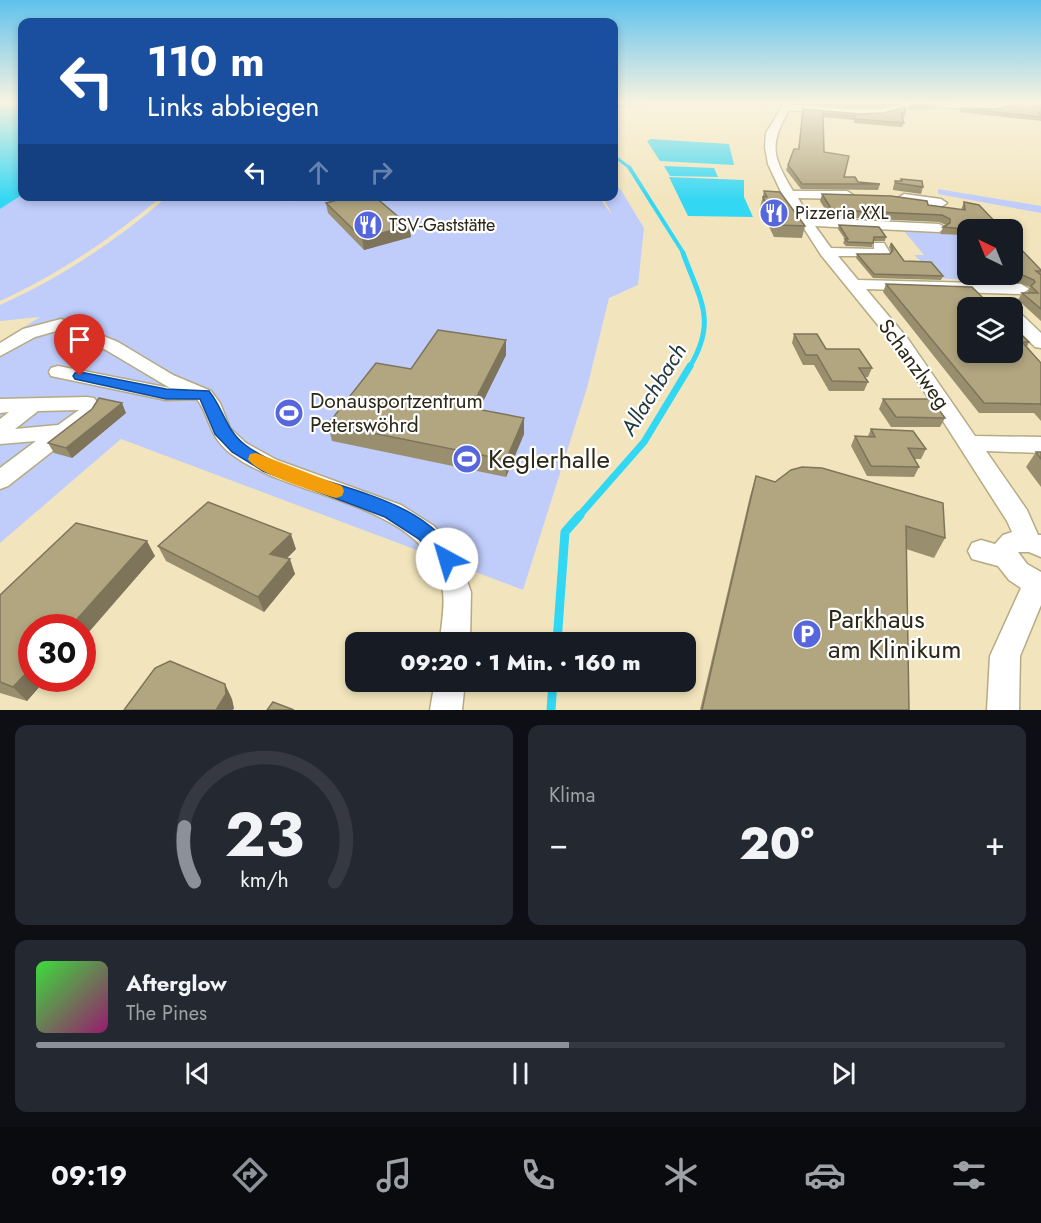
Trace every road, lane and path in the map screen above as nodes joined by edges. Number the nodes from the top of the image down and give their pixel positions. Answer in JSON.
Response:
{"nodes":[{"id":1,"x":771,"y":135,"type":"edge"},
{"id":2,"x":788,"y":194,"type":"junction"},
{"id":3,"x":856,"y":195,"type":"edge"},
{"id":4,"x":889,"y":196,"type":"edge"},
{"id":5,"x":941,"y":203,"type":"dead end"},
{"id":6,"x":806,"y":222,"type":"junction"},
{"id":7,"x":939,"y":228,"type":"dead end"},
{"id":8,"x":879,"y":246,"type":"dead end"},
{"id":9,"x":826,"y":252,"type":"junction"},
{"id":10,"x":853,"y":284,"type":"junction"},
{"id":11,"x":985,"y":287,"type":"junction"},
{"id":12,"x":1021,"y":289,"type":"dead end"},
{"id":13,"x":995,"y":297,"type":"edge"},
{"id":14,"x":1023,"y":325,"type":"edge"},
{"id":15,"x":1041,"y":343,"type":"edge"},
{"id":16,"x":0,"y":351,"type":"edge"},
{"id":17,"x":58,"y":372,"type":"dead end"},
{"id":18,"x":204,"y":395,"type":"junction"},
{"id":19,"x":33,"y":405,"type":"junction"},
{"id":20,"x":0,"y":406,"type":"edge"},
{"id":21,"x":0,"y":429,"type":"edge"},
{"id":22,"x":64,"y":432,"type":"junction"},
{"id":23,"x":0,"y":437,"type":"edge"},
{"id":24,"x":970,"y":443,"type":"junction"},
{"id":25,"x":1041,"y":445,"type":"edge"},
{"id":26,"x":0,"y":480,"type":"edge"},
{"id":27,"x":1035,"y":544,"type":"edge"},
{"id":28,"x":1037,"y":586,"type":"edge"},
{"id":29,"x":455,"y":632,"type":"edge"},
{"id":30,"x":448,"y":692,"type":"edge"},
{"id":31,"x":446,"y":710,"type":"edge"},
{"id":32,"x":1003,"y":710,"type":"edge"}],
"edges":[{"from":1,"to":2,"type":"street","name":"Schanzlweg"},
{"from":2,"to":3,"type":"street"},
{"from":2,"to":6,"type":"street","name":"Schanzlweg"},
{"from":4,"to":5,"type":"street"},
{"from":6,"to":7,"type":"street"},
{"from":6,"to":9,"type":"street","name":"Schanzlweg"},
{"from":8,"to":9,"type":"street"},
{"from":9,"to":10,"type":"street","name":"Schanzlweg"},
{"from":10,"to":11,"type":"street"},
{"from":10,"to":24,"type":"street","name":"Schanzlweg"},
{"from":11,"to":12,"type":"street"},
{"from":11,"to":13,"type":"street"},
{"from":14,"to":15,"type":"street"},
{"from":16,"to":18,"type":"street"},
{"from":17,"to":18,"type":"street"},
{"from":18,"to":29,"type":"street"},
{"from":19,"to":20,"type":"street"},
{"from":19,"to":21,"type":"street"},
{"from":19,"to":22,"type":"street"},
{"from":22,"to":23,"type":"street"},
{"from":22,"to":26,"type":"street"},
{"from":24,"to":25,"type":"street"},
{"from":24,"to":27,"type":"street","name":"Schanzlweg"},
{"from":27,"to":28,"type":"street"},
{"from":28,"to":32,"type":"street"},
{"from":30,"to":31,"type":"street"}]}
